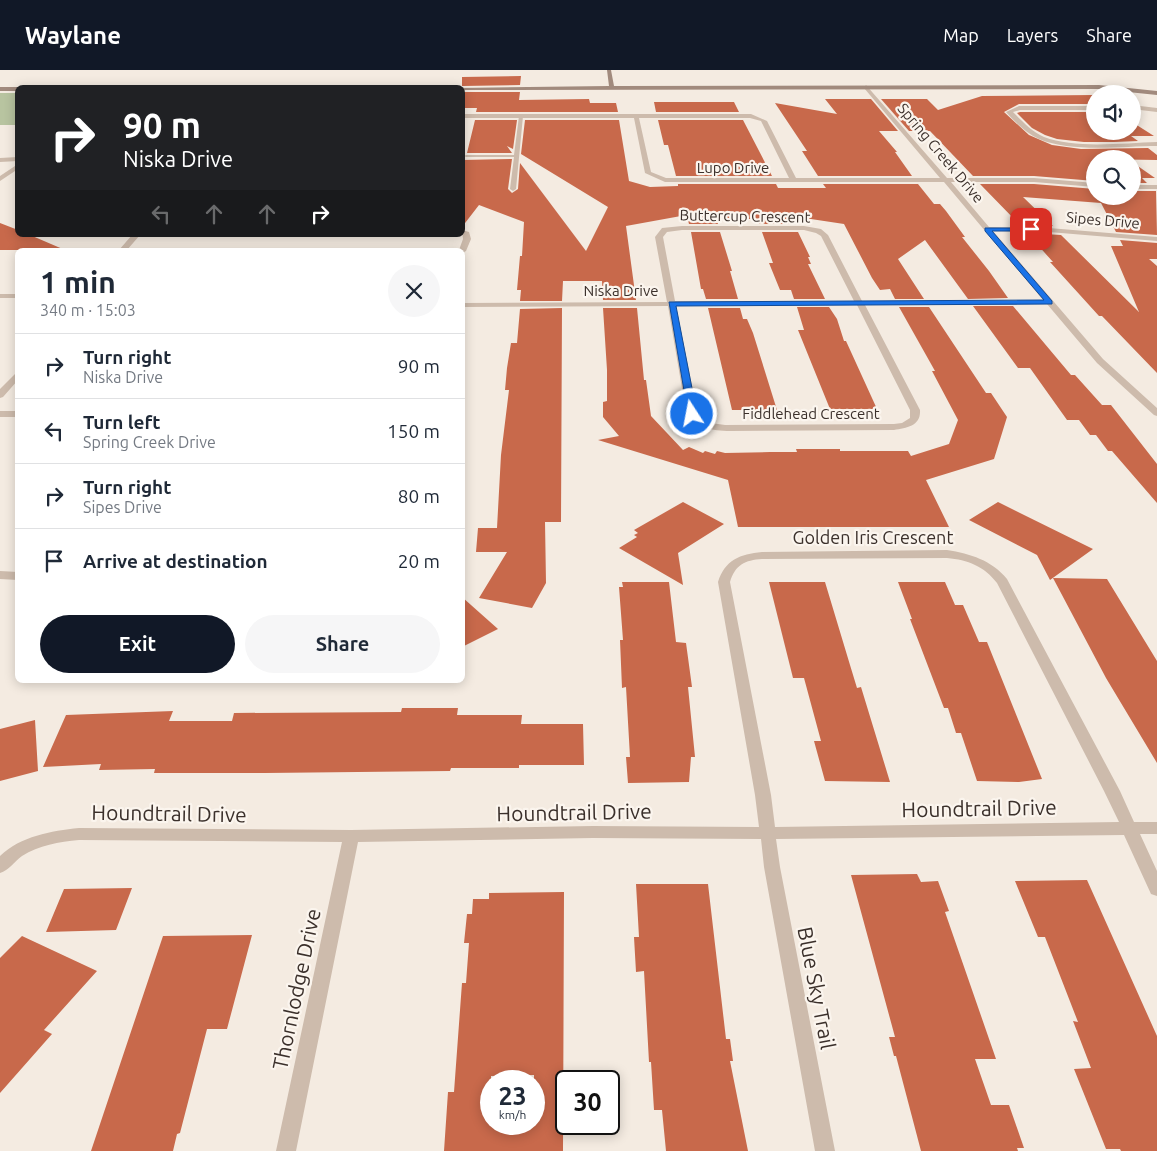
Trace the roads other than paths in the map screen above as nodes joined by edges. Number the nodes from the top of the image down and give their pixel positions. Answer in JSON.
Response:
{"nodes":[{"id":1,"x":609,"y":70,"type":"edge"},
{"id":2,"x":866,"y":87,"type":"junction"},
{"id":3,"x":465,"y":88,"type":"edge"},
{"id":4,"x":612,"y":88,"type":"junction"},
{"id":5,"x":0,"y":89,"type":"edge"},
{"id":6,"x":15,"y":89,"type":"edge"},
{"id":7,"x":1157,"y":93,"type":"edge"},
{"id":8,"x":1086,"y":108,"type":"edge"},
{"id":9,"x":1141,"y":108,"type":"edge"},
{"id":10,"x":1157,"y":110,"type":"edge"},
{"id":11,"x":465,"y":116,"type":"edge"},
{"id":12,"x":521,"y":116,"type":"junction"},
{"id":13,"x":636,"y":116,"type":"junction"},
{"id":14,"x":1157,"y":144,"type":"edge"},
{"id":15,"x":466,"y":156,"type":"dead end"},
{"id":16,"x":516,"y":156,"type":"junction"},
{"id":17,"x":15,"y":159,"type":"edge"},
{"id":18,"x":0,"y":160,"type":"edge"},
{"id":19,"x":15,"y":168,"type":"edge"},
{"id":20,"x":0,"y":179,"type":"edge"},
{"id":21,"x":793,"y":179,"type":"junction"},
{"id":22,"x":946,"y":180,"type":"junction"},
{"id":23,"x":1086,"y":184,"type":"edge"},
{"id":24,"x":1141,"y":187,"type":"edge"},
{"id":25,"x":1157,"y":188,"type":"edge"},
{"id":26,"x":513,"y":189,"type":"dead end"},
{"id":27,"x":987,"y":229,"type":"junction"},
{"id":28,"x":465,"y":234,"type":"edge"},
{"id":29,"x":134,"y":237,"type":"edge"},
{"id":30,"x":1157,"y":239,"type":"edge"},
{"id":31,"x":125,"y":248,"type":"edge"},
{"id":32,"x":463,"y":248,"type":"edge"},
{"id":33,"x":0,"y":296,"type":"edge"},
{"id":34,"x":15,"y":296,"type":"edge"},
{"id":35,"x":1050,"y":302,"type":"junction"},
{"id":36,"x":860,"y":303,"type":"junction"},
{"id":37,"x":671,"y":304,"type":"junction"},
{"id":38,"x":465,"y":305,"type":"edge"},
{"id":39,"x":15,"y":378,"type":"edge"},
{"id":40,"x":0,"y":395,"type":"edge"},
{"id":41,"x":1157,"y":413,"type":"edge"},
{"id":42,"x":0,"y":414,"type":"edge"},
{"id":43,"x":15,"y":414,"type":"edge"},
{"id":44,"x":0,"y":576,"type":"edge"},
{"id":45,"x":15,"y":576,"type":"edge"},
{"id":46,"x":1157,"y":828,"type":"edge"},
{"id":47,"x":1129,"y":829,"type":"junction"},
{"id":48,"x":768,"y":832,"type":"junction"},
{"id":49,"x":351,"y":836,"type":"junction"},
{"id":50,"x":0,"y":866,"type":"edge"},
{"id":51,"x":1157,"y":889,"type":"edge"},
{"id":52,"x":286,"y":1151,"type":"edge"},
{"id":53,"x":825,"y":1151,"type":"edge"}],
"edges":[{"from":1,"to":4,"type":"main road"},
{"from":2,"to":4,"type":"main road"},
{"from":2,"to":7,"type":"main road"},
{"from":2,"to":22,"type":"street","name":"Spring Creek Drive"},
{"from":3,"to":4,"type":"main road"},
{"from":5,"to":6,"type":"main road"},
{"from":8,"to":14,"type":"street"},
{"from":9,"to":10,"type":"street"},
{"from":11,"to":12,"type":"street"},
{"from":12,"to":13,"type":"street"},
{"from":12,"to":16,"type":"lane"},
{"from":13,"to":21,"type":"street"},
{"from":13,"to":21,"type":"street","name":"Lupo Drive"},
{"from":15,"to":16,"type":"lane"},
{"from":16,"to":26,"type":"lane"},
{"from":17,"to":18,"type":"street"},
{"from":19,"to":20,"type":"street"},
{"from":21,"to":22,"type":"street","name":"Lupo Drive"},
{"from":22,"to":23,"type":"street","name":"Lupo Drive"},
{"from":22,"to":27,"type":"street","name":"Spring Creek Drive"},
{"from":24,"to":25,"type":"street"},
{"from":27,"to":30,"type":"street","name":"Sipes Drive"},
{"from":27,"to":35,"type":"street","name":"Spring Creek Drive"},
{"from":28,"to":32,"type":"street"},
{"from":29,"to":31,"type":"street"},
{"from":33,"to":34,"type":"street"},
{"from":35,"to":36,"type":"street","name":"Niska Drive"},
{"from":35,"to":41,"type":"street","name":"Spring Creek Drive"},
{"from":36,"to":37,"type":"street","name":"Niska Drive"},
{"from":36,"to":37,"type":"street","name":"Buttercup Crescent"},
{"from":36,"to":37,"type":"street","name":"Fiddlehead Crescent"},
{"from":37,"to":38,"type":"street","name":"Niska Drive"},
{"from":39,"to":40,"type":"street"},
{"from":42,"to":43,"type":"street"},
{"from":44,"to":45,"type":"street"},
{"from":46,"to":47,"type":"street","name":"Houndtrail Drive"},
{"from":47,"to":48,"type":"street","name":"Houndtrail Drive"},
{"from":47,"to":48,"type":"street","name":"Golden Iris Crescent"},
{"from":47,"to":51,"type":"street"},
{"from":48,"to":49,"type":"street","name":"Houndtrail Drive"},
{"from":48,"to":53,"type":"street","name":"Blue Sky Trail"},
{"from":49,"to":50,"type":"street","name":"Houndtrail Drive"},
{"from":49,"to":52,"type":"street","name":"Thornlodge Drive"}]}
